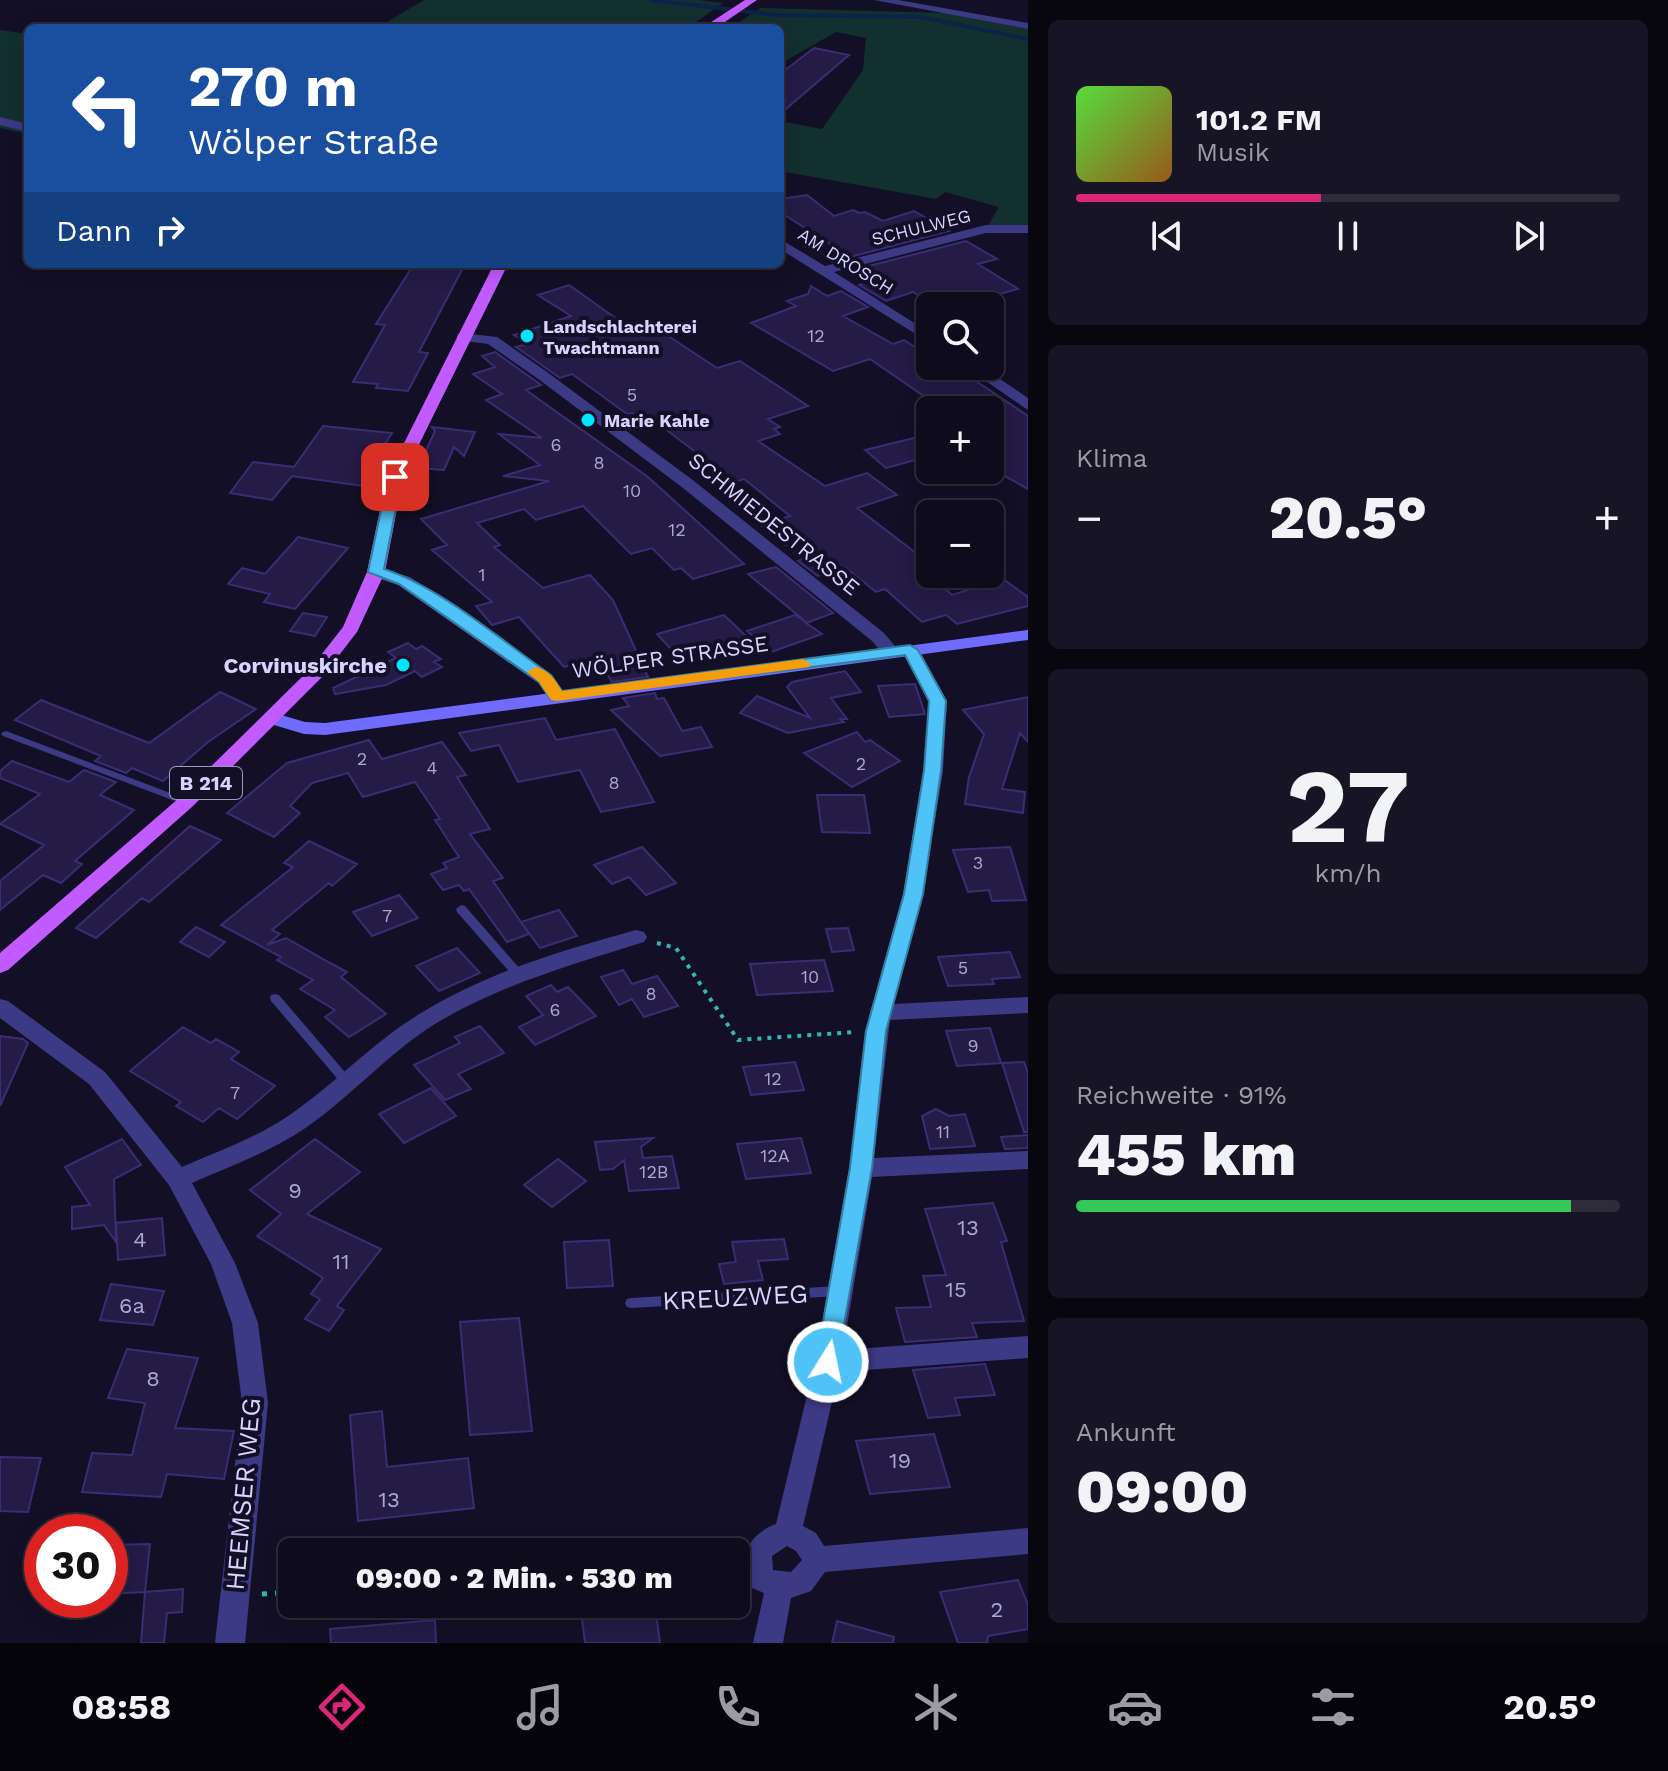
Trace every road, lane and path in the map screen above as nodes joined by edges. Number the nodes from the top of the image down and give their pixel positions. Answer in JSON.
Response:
{"nodes":[{"id":1,"x":879,"y":0,"type":"edge"},
{"id":2,"x":748,"y":2,"type":"edge"},
{"id":3,"x":922,"y":3,"type":"edge"},
{"id":4,"x":714,"y":24,"type":"edge"},
{"id":5,"x":1028,"y":26,"type":"edge"},
{"id":6,"x":0,"y":121,"type":"edge"},
{"id":7,"x":24,"y":127,"type":"edge"},
{"id":8,"x":1028,"y":229,"type":"edge"},
{"id":9,"x":784,"y":245,"type":"edge"},
{"id":10,"x":499,"y":268,"type":"edge"},
{"id":11,"x":825,"y":270,"type":"junction"},
{"id":12,"x":916,"y":330,"type":"edge"},
{"id":13,"x":462,"y":337,"type":"junction"},
{"id":14,"x":991,"y":380,"type":"edge"},
{"id":15,"x":1028,"y":405,"type":"edge"},
{"id":16,"x":376,"y":572,"type":"junction"},
{"id":17,"x":1028,"y":635,"type":"edge"},
{"id":18,"x":900,"y":651,"type":"junction"},
{"id":19,"x":557,"y":696,"type":"junction"},
{"id":20,"x":271,"y":718,"type":"junction"},
{"id":21,"x":6,"y":734,"type":"dead end"},
{"id":22,"x":186,"y":802,"type":"junction"},
{"id":23,"x":461,"y":909,"type":"dead end"},
{"id":24,"x":636,"y":937,"type":"joint"},
{"id":25,"x":0,"y":965,"type":"edge"},
{"id":26,"x":517,"y":973,"type":"junction"},
{"id":27,"x":275,"y":998,"type":"dead end"},
{"id":28,"x":1028,"y":1005,"type":"edge"},
{"id":29,"x":0,"y":1007,"type":"edge"},
{"id":30,"x":878,"y":1022,"type":"junction"},
{"id":31,"x":346,"y":1081,"type":"junction"},
{"id":32,"x":1028,"y":1160,"type":"edge"},
{"id":33,"x":861,"y":1168,"type":"junction"},
{"id":34,"x":178,"y":1179,"type":"junction"},
{"id":35,"x":840,"y":1291,"type":"junction"},
{"id":36,"x":631,"y":1303,"type":"dead end"},
{"id":37,"x":1028,"y":1347,"type":"edge"},
{"id":38,"x":828,"y":1362,"type":"junction"},
{"id":39,"x":788,"y":1532,"type":"junction"},
{"id":40,"x":1028,"y":1541,"type":"edge"},
{"id":41,"x":750,"y":1559,"type":"edge"},
{"id":42,"x":817,"y":1560,"type":"junction"},
{"id":43,"x":750,"y":1568,"type":"edge"},
{"id":44,"x":779,"y":1588,"type":"junction"},
{"id":45,"x":230,"y":1643,"type":"edge"},
{"id":46,"x":768,"y":1643,"type":"edge"}],
"edges":[{"from":1,"to":3,"type":"street"},
{"from":2,"to":4,"type":"main road"},
{"from":3,"to":5,"type":"street"},
{"from":6,"to":7,"type":"street"},
{"from":8,"to":11,"type":"street","name":"SCHULWEG"},
{"from":9,"to":11,"type":"street","name":"AM DROSCH"},
{"from":10,"to":13,"type":"main road","number":"B 214"},
{"from":11,"to":12,"type":"street","name":"AM DROSCH"},
{"from":13,"to":16,"type":"main road","number":"B 214"},
{"from":13,"to":18,"type":"street","name":"SCHMIEDESTRASSE"},
{"from":14,"to":15,"type":"street"},
{"from":16,"to":19,"type":"street"},
{"from":16,"to":20,"type":"main road","number":"B 214"},
{"from":17,"to":18,"type":"street","name":"WÖLPER STRASSE"},
{"from":18,"to":19,"type":"street","name":"WÖLPER STRASSE"},
{"from":18,"to":30,"type":"street","name":"KREUZWEG"},
{"from":19,"to":20,"type":"street","name":"WÖLPER STRASSE"},
{"from":20,"to":22,"type":"main road","number":"B 214"},
{"from":21,"to":22,"type":"lane"},
{"from":22,"to":25,"type":"main road","number":"B 214"},
{"from":23,"to":26,"type":"lane"},
{"from":24,"to":26,"type":"street"},
{"from":24,"to":30,"type":"path"},
{"from":26,"to":31,"type":"street"},
{"from":27,"to":31,"type":"lane"},
{"from":28,"to":30,"type":"street"},
{"from":29,"to":34,"type":"street","name":"HEEMSER WEG"},
{"from":30,"to":33,"type":"street","name":"KREUZWEG"},
{"from":31,"to":34,"type":"street"},
{"from":32,"to":33,"type":"street"},
{"from":33,"to":35,"type":"street","name":"KREUZWEG"},
{"from":34,"to":45,"type":"street","name":"HEEMSER WEG"},
{"from":35,"to":36,"type":"lane","name":"KREUZWEG"},
{"from":35,"to":38,"type":"street","name":"KREUZWEG"},
{"from":37,"to":38,"type":"street"},
{"from":38,"to":39,"type":"street","name":"KREUZWEG"},
{"from":39,"to":41,"type":"street"},
{"from":39,"to":42,"type":"street"},
{"from":40,"to":42,"type":"street"},
{"from":42,"to":44,"type":"street"},
{"from":43,"to":44,"type":"street"},
{"from":44,"to":46,"type":"street"}]}
